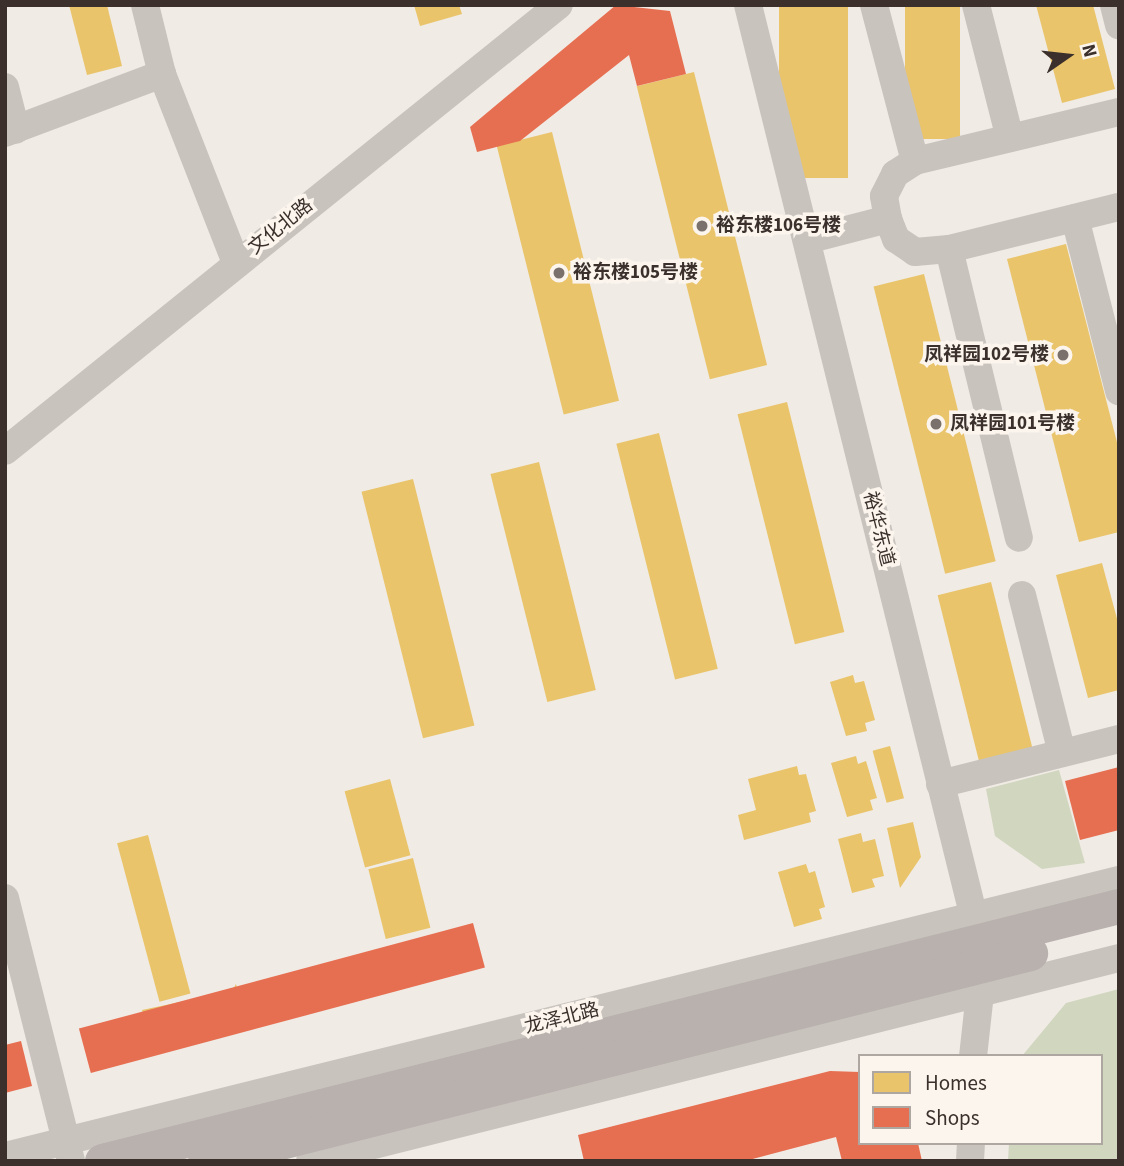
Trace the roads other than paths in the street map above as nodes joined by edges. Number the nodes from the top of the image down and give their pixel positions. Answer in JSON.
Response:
{"nodes":[{"id":1,"x":145,"y":5,"type":"edge"},
{"id":2,"x":559,"y":5,"type":"edge"},
{"id":3,"x":748,"y":5,"type":"edge"},
{"id":4,"x":874,"y":5,"type":"edge"},
{"id":5,"x":976,"y":5,"type":"edge"},
{"id":6,"x":1114,"y":5,"type":"edge"},
{"id":7,"x":1119,"y":25,"type":"edge"},
{"id":8,"x":162,"y":74,"type":"junction"},
{"id":9,"x":5,"y":87,"type":"edge"},
{"id":10,"x":1119,"y":112,"type":"edge"},
{"id":11,"x":11,"y":132,"type":"edge"},
{"id":12,"x":1010,"y":138,"type":"junction"},
{"id":13,"x":915,"y":161,"type":"junction"},
{"id":14,"x":1119,"y":207,"type":"edge"},
{"id":15,"x":1075,"y":218,"type":"junction"},
{"id":16,"x":888,"y":219,"type":"junction"},
{"id":17,"x":807,"y":240,"type":"junction"},
{"id":18,"x":950,"y":249,"type":"junction"},
{"id":19,"x":236,"y":262,"type":"junction"},
{"id":20,"x":1119,"y":391,"type":"edge"},
{"id":21,"x":5,"y":451,"type":"edge"},
{"id":22,"x":1020,"y":538,"type":"dead end"},
{"id":23,"x":1022,"y":595,"type":"dead end"},
{"id":24,"x":1119,"y":739,"type":"edge"},
{"id":25,"x":1062,"y":754,"type":"junction"},
{"id":26,"x":940,"y":784,"type":"junction"},
{"id":27,"x":1119,"y":880,"type":"edge"},
{"id":28,"x":5,"y":898,"type":"edge"},
{"id":29,"x":1119,"y":906,"type":"edge"},
{"id":30,"x":1119,"y":931,"type":"edge"},
{"id":31,"x":979,"y":954,"type":"junction"},
{"id":32,"x":1119,"y":958,"type":"edge"},
{"id":33,"x":973,"y":1054,"type":"edge"},
{"id":34,"x":68,"y":1151,"type":"edge"},
{"id":35,"x":5,"y":1156,"type":"edge"},
{"id":36,"x":102,"y":1161,"type":"edge"},
{"id":37,"x":205,"y":1161,"type":"edge"},
{"id":38,"x":310,"y":1161,"type":"edge"}],
"edges":[{"from":1,"to":8,"type":"street"},
{"from":2,"to":19,"type":"street","name":"文化北路"},
{"from":3,"to":17,"type":"street","name":"裕华东道"},
{"from":4,"to":13,"type":"street"},
{"from":5,"to":12,"type":"street"},
{"from":6,"to":7,"type":"street"},
{"from":8,"to":11,"type":"street"},
{"from":8,"to":19,"type":"street"},
{"from":9,"to":11,"type":"street"},
{"from":10,"to":12,"type":"street"},
{"from":12,"to":13,"type":"street"},
{"from":13,"to":16,"type":"street"},
{"from":14,"to":15,"type":"street"},
{"from":15,"to":18,"type":"street"},
{"from":15,"to":20,"type":"street"},
{"from":16,"to":17,"type":"street"},
{"from":16,"to":18,"type":"street"},
{"from":17,"to":26,"type":"street","name":"裕华东道"},
{"from":18,"to":22,"type":"street"},
{"from":19,"to":21,"type":"street","name":"文化北路"},
{"from":23,"to":25,"type":"street"},
{"from":24,"to":25,"type":"street"},
{"from":25,"to":26,"type":"street"},
{"from":26,"to":31,"type":"street","name":"裕华东道"},
{"from":27,"to":31,"type":"street","name":"龙泽北路"},
{"from":28,"to":34,"type":"street"},
{"from":29,"to":31,"type":"main road","name":"龙泽北路"},
{"from":30,"to":31,"type":"main road","name":"龙泽北路"},
{"from":31,"to":32,"type":"street","name":"龙泽北路"},
{"from":31,"to":33,"type":"street","name":"裕华东道"},
{"from":31,"to":34,"type":"street","name":"龙泽北路"},
{"from":31,"to":36,"type":"main road","name":"龙泽北路"},
{"from":31,"to":37,"type":"main road","name":"龙泽北路"},
{"from":31,"to":38,"type":"street","name":"龙泽北路"},
{"from":34,"to":35,"type":"street","name":"龙泽北路"}]}
